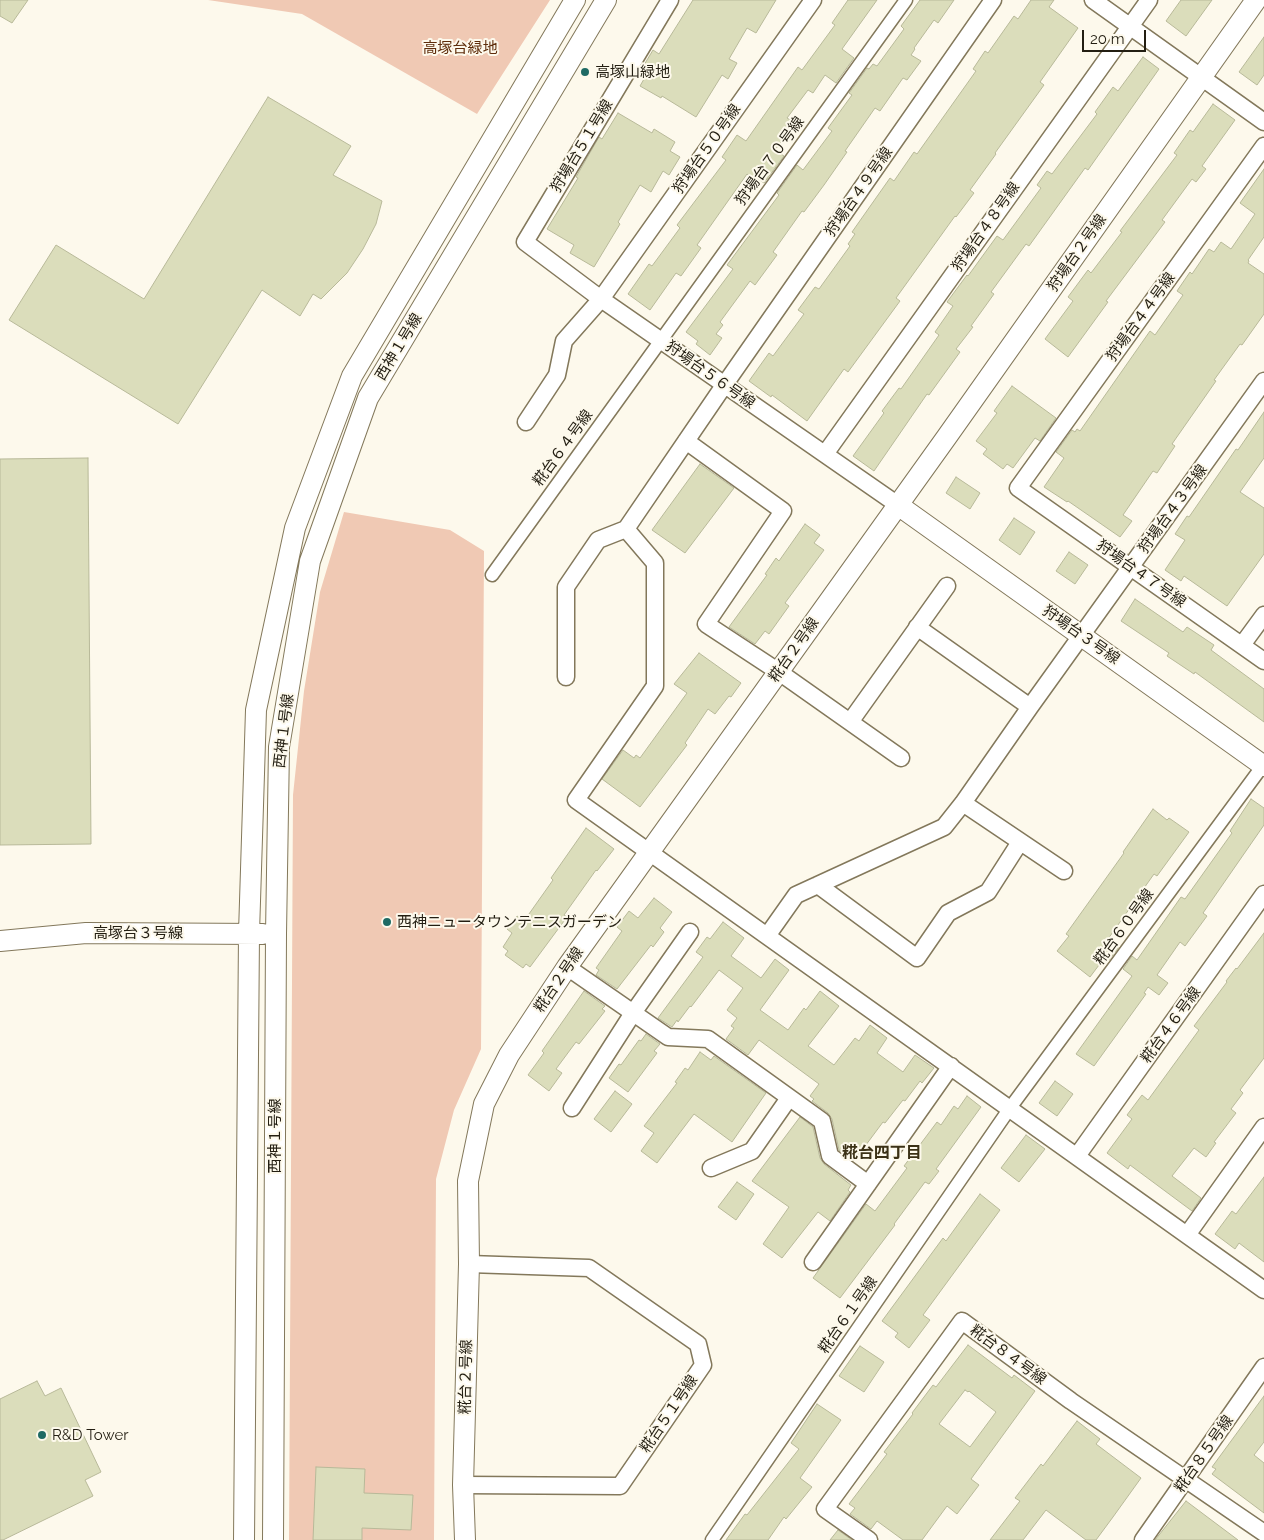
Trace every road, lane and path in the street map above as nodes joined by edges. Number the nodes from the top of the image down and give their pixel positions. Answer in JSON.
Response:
{"nodes":[{"id":1,"x":576,"y":0,"type":"edge"},
{"id":2,"x":606,"y":0,"type":"edge"},
{"id":3,"x":670,"y":0,"type":"edge"},
{"id":4,"x":813,"y":0,"type":"edge"},
{"id":5,"x":906,"y":0,"type":"edge"},
{"id":6,"x":993,"y":0,"type":"edge"},
{"id":7,"x":1093,"y":0,"type":"edge"},
{"id":8,"x":1148,"y":0,"type":"edge"},
{"id":9,"x":1256,"y":0,"type":"edge"},
{"id":10,"x":1130,"y":26,"type":"junction"},
{"id":11,"x":1202,"y":76,"type":"junction"},
{"id":12,"x":1264,"y":122,"type":"edge"},
{"id":13,"x":1264,"y":146,"type":"edge"},
{"id":14,"x":525,"y":242,"type":"joint"},
{"id":15,"x":601,"y":299,"type":"junction"},
{"id":16,"x":661,"y":341,"type":"junction"},
{"id":17,"x":1264,"y":381,"type":"edge"},
{"id":18,"x":725,"y":384,"type":"junction"},
{"id":19,"x":526,"y":422,"type":"dead end"},
{"id":20,"x":686,"y":441,"type":"junction"},
{"id":21,"x":825,"y":454,"type":"junction"},
{"id":22,"x":1018,"y":488,"type":"joint"},
{"id":23,"x":898,"y":505,"type":"junction"},
{"id":24,"x":626,"y":529,"type":"junction"},
{"id":25,"x":1132,"y":567,"type":"junction"},
{"id":26,"x":492,"y":575,"type":"dead end"},
{"id":27,"x":947,"y":586,"type":"dead end"},
{"id":28,"x":1264,"y":615,"type":"edge"},
{"id":29,"x":917,"y":627,"type":"junction"},
{"id":30,"x":1082,"y":636,"type":"junction"},
{"id":31,"x":1242,"y":645,"type":"junction"},
{"id":32,"x":1264,"y":661,"type":"edge"},
{"id":33,"x":779,"y":672,"type":"junction"},
{"id":34,"x":566,"y":677,"type":"dead end"},
{"id":35,"x":1030,"y":707,"type":"junction"},
{"id":36,"x":850,"y":722,"type":"junction"},
{"id":37,"x":901,"y":758,"type":"dead end"},
{"id":38,"x":1264,"y":765,"type":"edge"},
{"id":39,"x":963,"y":803,"type":"junction"},
{"id":40,"x":1020,"y":842,"type":"junction"},
{"id":41,"x":650,"y":853,"type":"junction"},
{"id":42,"x":1064,"y":871,"type":"dead end"},
{"id":43,"x":818,"y":885,"type":"junction"},
{"id":44,"x":1264,"y":894,"type":"edge"},
{"id":45,"x":690,"y":932,"type":"dead end"},
{"id":46,"x":249,"y":933,"type":"junction"},
{"id":47,"x":276,"y":934,"type":"junction"},
{"id":48,"x":767,"y":936,"type":"junction"},
{"id":49,"x":0,"y":941,"type":"edge"},
{"id":50,"x":567,"y":967,"type":"junction"},
{"id":51,"x":632,"y":1013,"type":"junction"},
{"id":52,"x":951,"y":1066,"type":"junction"},
{"id":53,"x":789,"y":1098,"type":"junction"},
{"id":54,"x":572,"y":1108,"type":"dead end"},
{"id":55,"x":1010,"y":1108,"type":"junction"},
{"id":56,"x":1264,"y":1128,"type":"edge"},
{"id":57,"x":1077,"y":1156,"type":"junction"},
{"id":58,"x":711,"y":1168,"type":"dead end"},
{"id":59,"x":868,"y":1184,"type":"junction"},
{"id":60,"x":1187,"y":1235,"type":"junction"},
{"id":61,"x":812,"y":1262,"type":"dead end"},
{"id":62,"x":469,"y":1264,"type":"junction"},
{"id":63,"x":1264,"y":1290,"type":"edge"},
{"id":64,"x":1264,"y":1367,"type":"edge"},
{"id":65,"x":1187,"y":1478,"type":"junction"},
{"id":66,"x":463,"y":1485,"type":"junction"},
{"id":67,"x":1264,"y":1533,"type":"edge"},
{"id":68,"x":244,"y":1540,"type":"edge"},
{"id":69,"x":273,"y":1540,"type":"edge"},
{"id":70,"x":465,"y":1540,"type":"edge"},
{"id":71,"x":712,"y":1540,"type":"edge"},
{"id":72,"x":868,"y":1540,"type":"edge"},
{"id":73,"x":1143,"y":1540,"type":"edge"}],
"edges":[{"from":1,"to":46,"type":"street","name":"西神１号線"},
{"from":2,"to":47,"type":"street","name":"西神１号線"},
{"from":3,"to":14,"type":"street","name":"狩場台５１号線"},
{"from":4,"to":15,"type":"street","name":"狩場台５０号線"},
{"from":5,"to":16,"type":"street","name":"狩場台７０号線"},
{"from":6,"to":18,"type":"street","name":"狩場台４９号線"},
{"from":7,"to":10,"type":"street"},
{"from":8,"to":10,"type":"street","name":"狩場台４８号線"},
{"from":9,"to":11,"type":"street","name":"狩場台２号線"},
{"from":10,"to":11,"type":"street"},
{"from":10,"to":21,"type":"street","name":"狩場台４８号線"},
{"from":11,"to":12,"type":"street"},
{"from":11,"to":23,"type":"street","name":"狩場台２号線"},
{"from":13,"to":22,"type":"street","name":"狩場台４４号線"},
{"from":14,"to":15,"type":"street","name":"狩場台５６号線"},
{"from":15,"to":16,"type":"street","name":"狩場台５６号線"},
{"from":15,"to":19,"type":"street","name":"狩場台５０号線"},
{"from":16,"to":18,"type":"street","name":"狩場台５６号線"},
{"from":16,"to":26,"type":"street","name":"糀台６４号線"},
{"from":17,"to":25,"type":"street","name":"狩場台４３号線"},
{"from":18,"to":20,"type":"street","name":"狩場台４９号線"},
{"from":18,"to":21,"type":"street","name":"狩場台５６号線"},
{"from":20,"to":24,"type":"street","name":"狩場台４９号線"},
{"from":20,"to":33,"type":"street"},
{"from":21,"to":23,"type":"street","name":"狩場台５６号線"},
{"from":22,"to":25,"type":"street","name":"狩場台４７号線"},
{"from":23,"to":30,"type":"street","name":"狩場台３号線"},
{"from":23,"to":33,"type":"street","name":"糀台２号線"},
{"from":24,"to":34,"type":"street"},
{"from":24,"to":41,"type":"street"},
{"from":25,"to":30,"type":"street","name":"狩場台４３号線"},
{"from":25,"to":31,"type":"street","name":"狩場台４７号線"},
{"from":27,"to":29,"type":"street"},
{"from":28,"to":31,"type":"street"},
{"from":29,"to":35,"type":"street"},
{"from":29,"to":36,"type":"street"},
{"from":30,"to":35,"type":"street","name":"狩場台４３号線"},
{"from":30,"to":38,"type":"street","name":"狩場台３号線"},
{"from":31,"to":32,"type":"street","name":"狩場台４７号線"},
{"from":33,"to":36,"type":"street"},
{"from":33,"to":41,"type":"street","name":"糀台２号線"},
{"from":35,"to":39,"type":"street","name":"狩場台４３号線"},
{"from":36,"to":37,"type":"street"},
{"from":38,"to":55,"type":"street","name":"糀台６０号線"},
{"from":39,"to":40,"type":"street"},
{"from":39,"to":43,"type":"street","name":"狩場台４３号線"},
{"from":40,"to":42,"type":"street"},
{"from":40,"to":43,"type":"street"},
{"from":41,"to":48,"type":"street"},
{"from":41,"to":50,"type":"street","name":"糀台２号線"},
{"from":43,"to":48,"type":"street","name":"狩場台４３号線"},
{"from":44,"to":57,"type":"street","name":"糀台４６号線"},
{"from":45,"to":51,"type":"street"},
{"from":46,"to":47,"type":"street","name":"高塚台３号線"},
{"from":46,"to":49,"type":"street","name":"高塚台３号線"},
{"from":46,"to":68,"type":"street","name":"西神１号線"},
{"from":47,"to":69,"type":"street","name":"西神１号線"},
{"from":48,"to":52,"type":"street"},
{"from":50,"to":51,"type":"street"},
{"from":50,"to":62,"type":"street","name":"糀台２号線"},
{"from":51,"to":53,"type":"street"},
{"from":51,"to":54,"type":"street"},
{"from":52,"to":55,"type":"street"},
{"from":52,"to":59,"type":"street"},
{"from":53,"to":58,"type":"street"},
{"from":53,"to":59,"type":"street"},
{"from":55,"to":57,"type":"street"},
{"from":55,"to":71,"type":"street","name":"糀台６１号線"},
{"from":56,"to":60,"type":"street"},
{"from":57,"to":60,"type":"street"},
{"from":59,"to":61,"type":"street"},
{"from":60,"to":63,"type":"street"},
{"from":62,"to":66,"type":"street","name":"糀台２号線"},
{"from":62,"to":66,"type":"street","name":"糀台５１号線"},
{"from":64,"to":65,"type":"street","name":"糀台８５号線"},
{"from":65,"to":67,"type":"street","name":"糀台８４号線"},
{"from":65,"to":72,"type":"street","name":"糀台８４号線"},
{"from":65,"to":73,"type":"street","name":"糀台８５号線"},
{"from":66,"to":70,"type":"street","name":"糀台２号線"}]}
